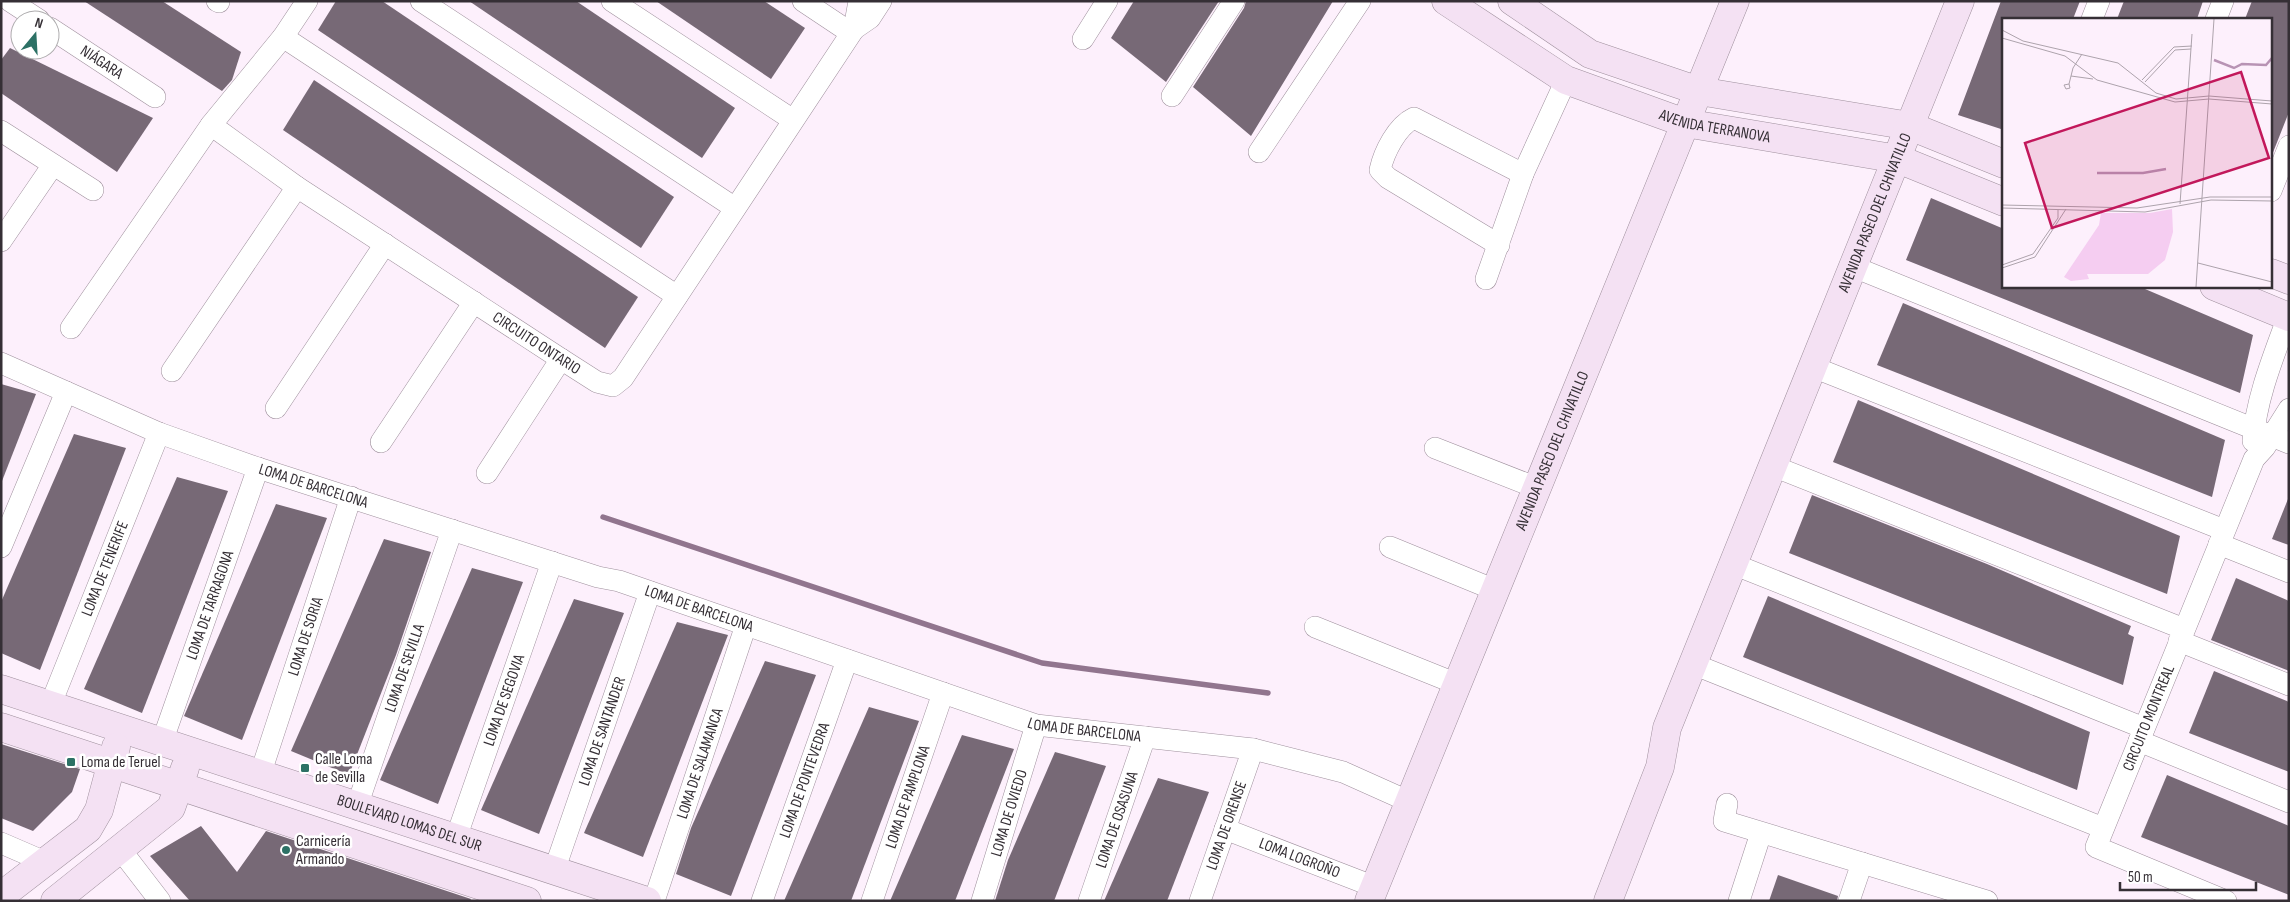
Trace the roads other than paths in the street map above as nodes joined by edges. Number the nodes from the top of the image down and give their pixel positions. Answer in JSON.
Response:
{"nodes":[{"id":1,"x":5,"y":1,"type":"edge"},
{"id":2,"x":10,"y":1,"type":"edge"},
{"id":3,"x":307,"y":1,"type":"edge"},
{"id":4,"x":421,"y":1,"type":"edge"},
{"id":5,"x":612,"y":1,"type":"edge"},
{"id":6,"x":803,"y":1,"type":"edge"},
{"id":7,"x":859,"y":1,"type":"edge"},
{"id":8,"x":880,"y":1,"type":"edge"},
{"id":9,"x":1108,"y":1,"type":"edge"},
{"id":10,"x":1234,"y":1,"type":"edge"},
{"id":11,"x":1360,"y":1,"type":"edge"},
{"id":12,"x":1446,"y":1,"type":"edge"},
{"id":13,"x":1512,"y":1,"type":"edge"},
{"id":14,"x":1735,"y":1,"type":"edge"},
{"id":15,"x":1960,"y":1,"type":"edge"},
{"id":16,"x":2099,"y":1,"type":"edge"},
{"id":17,"x":2223,"y":1,"type":"edge"},
{"id":18,"x":1,"y":8,"type":"edge"},
{"id":19,"x":24,"y":10,"type":"edge"},
{"id":20,"x":2092,"y":18,"type":"edge"},
{"id":21,"x":2216,"y":18,"type":"edge"},
{"id":22,"x":852,"y":31,"type":"junction"},
{"id":23,"x":60,"y":35,"type":"edge"},
{"id":24,"x":283,"y":37,"type":"junction"},
{"id":25,"x":1083,"y":39,"type":"dead end"},
{"id":26,"x":1566,"y":80,"type":"junction"},
{"id":27,"x":1699,"y":91,"type":"junction"},
{"id":28,"x":1172,"y":96,"type":"dead end"},
{"id":29,"x":155,"y":97,"type":"dead end"},
{"id":30,"x":794,"y":120,"type":"junction"},
{"id":31,"x":1686,"y":123,"type":"junction"},
{"id":32,"x":211,"y":125,"type":"junction"},
{"id":33,"x":1910,"y":126,"type":"junction"},
{"id":34,"x":1,"y":131,"type":"edge"},
{"id":35,"x":2289,"y":146,"type":"edge"},
{"id":36,"x":1259,"y":152,"type":"dead end"},
{"id":37,"x":1898,"y":159,"type":"junction"},
{"id":38,"x":2002,"y":163,"type":"edge"},
{"id":39,"x":53,"y":165,"type":"junction"},
{"id":40,"x":1523,"y":174,"type":"junction"},
{"id":41,"x":297,"y":187,"type":"junction"},
{"id":42,"x":2272,"y":188,"type":"edge"},
{"id":43,"x":92,"y":190,"type":"dead end"},
{"id":44,"x":2002,"y":201,"type":"edge"},
{"id":45,"x":735,"y":208,"type":"junction"},
{"id":46,"x":1,"y":241,"type":"edge"},
{"id":47,"x":385,"y":244,"type":"junction"},
{"id":48,"x":1498,"y":245,"type":"junction"},
{"id":49,"x":1854,"y":267,"type":"junction"},
{"id":50,"x":2272,"y":272,"type":"edge"},
{"id":51,"x":1486,"y":279,"type":"dead end"},
{"id":52,"x":2289,"y":280,"type":"edge"},
{"id":53,"x":2219,"y":288,"type":"edge"},
{"id":54,"x":677,"y":296,"type":"junction"},
{"id":55,"x":474,"y":302,"type":"junction"},
{"id":56,"x":2288,"y":316,"type":"edge"},
{"id":57,"x":71,"y":328,"type":"dead end"},
{"id":58,"x":561,"y":359,"type":"junction"},
{"id":59,"x":1,"y":364,"type":"edge"},
{"id":60,"x":1813,"y":366,"type":"junction"},
{"id":61,"x":172,"y":371,"type":"dead end"},
{"id":62,"x":66,"y":392,"type":"junction"},
{"id":63,"x":276,"y":408,"type":"dead end"},
{"id":64,"x":2289,"y":409,"type":"edge"},
{"id":65,"x":159,"y":433,"type":"junction"},
{"id":66,"x":2272,"y":436,"type":"edge"},
{"id":67,"x":381,"y":442,"type":"dead end"},
{"id":68,"x":1435,"y":448,"type":"dead end"},
{"id":69,"x":1774,"y":466,"type":"junction"},
{"id":70,"x":258,"y":468,"type":"junction"},
{"id":71,"x":487,"y":473,"type":"dead end"},
{"id":72,"x":1537,"y":488,"type":"junction"},
{"id":73,"x":351,"y":497,"type":"junction"},
{"id":74,"x":452,"y":530,"type":"junction"},
{"id":75,"x":2221,"y":537,"type":"junction"},
{"id":76,"x":1,"y":547,"type":"edge"},
{"id":77,"x":1390,"y":547,"type":"dead end"},
{"id":78,"x":552,"y":562,"type":"junction"},
{"id":79,"x":1733,"y":564,"type":"junction"},
{"id":80,"x":2289,"y":572,"type":"edge"},
{"id":81,"x":1496,"y":590,"type":"junction"},
{"id":82,"x":650,"y":592,"type":"junction"},
{"id":83,"x":746,"y":625,"type":"junction"},
{"id":84,"x":1315,"y":627,"type":"dead end"},
{"id":85,"x":2182,"y":635,"type":"junction"},
{"id":86,"x":847,"y":660,"type":"junction"},
{"id":87,"x":1693,"y":664,"type":"junction"},
{"id":88,"x":1458,"y":684,"type":"junction"},
{"id":89,"x":2289,"y":685,"type":"edge"},
{"id":90,"x":1,"y":689,"type":"edge"},
{"id":91,"x":943,"y":693,"type":"junction"},
{"id":92,"x":50,"y":706,"type":"junction"},
{"id":93,"x":1036,"y":726,"type":"junction"},
{"id":94,"x":1,"y":727,"type":"edge"},
{"id":95,"x":121,"y":729,"type":"junction"},
{"id":96,"x":2141,"y":734,"type":"junction"},
{"id":97,"x":1144,"y":737,"type":"junction"},
{"id":98,"x":162,"y":742,"type":"junction"},
{"id":99,"x":1253,"y":749,"type":"junction"},
{"id":100,"x":190,"y":752,"type":"junction"},
{"id":101,"x":111,"y":764,"type":"junction"},
{"id":102,"x":260,"y":775,"type":"junction"},
{"id":103,"x":179,"y":786,"type":"junction"},
{"id":104,"x":1410,"y":802,"type":"junction"},
{"id":105,"x":2289,"y":802,"type":"edge"},
{"id":106,"x":1727,"y":804,"type":"dead end"},
{"id":107,"x":357,"y":806,"type":"junction"},
{"id":108,"x":2103,"y":828,"type":"junction"},
{"id":109,"x":1225,"y":829,"type":"junction"},
{"id":110,"x":1761,"y":832,"type":"junction"},
{"id":111,"x":456,"y":838,"type":"junction"},
{"id":112,"x":1,"y":843,"type":"edge"},
{"id":113,"x":120,"y":849,"type":"junction"},
{"id":114,"x":45,"y":862,"type":"junction"},
{"id":115,"x":1862,"y":863,"type":"junction"},
{"id":116,"x":554,"y":871,"type":"junction"},
{"id":117,"x":1372,"y":894,"type":"edge"},
{"id":118,"x":1,"y":896,"type":"edge"},
{"id":119,"x":1958,"y":897,"type":"edge"},
{"id":120,"x":55,"y":901,"type":"edge"},
{"id":121,"x":160,"y":901,"type":"edge"},
{"id":122,"x":527,"y":901,"type":"edge"},
{"id":123,"x":647,"y":901,"type":"edge"},
{"id":124,"x":654,"y":901,"type":"edge"},
{"id":125,"x":762,"y":901,"type":"edge"},
{"id":126,"x":872,"y":901,"type":"edge"},
{"id":127,"x":982,"y":901,"type":"edge"},
{"id":128,"x":1090,"y":901,"type":"edge"},
{"id":129,"x":1200,"y":901,"type":"edge"},
{"id":130,"x":1608,"y":901,"type":"edge"},
{"id":131,"x":1739,"y":901,"type":"edge"},
{"id":132,"x":1849,"y":901,"type":"edge"},
{"id":133,"x":1987,"y":901,"type":"edge"},
{"id":134,"x":2226,"y":901,"type":"edge"}],
"edges":[{"from":1,"to":18,"type":"street"},
{"from":2,"to":19,"type":"street"},
{"from":3,"to":24,"type":"street"},
{"from":4,"to":45,"type":"street"},
{"from":5,"to":30,"type":"street"},
{"from":6,"to":22,"type":"street"},
{"from":7,"to":22,"type":"street","name":"CIRCUITO ONTARIO"},
{"from":8,"to":22,"type":"street"},
{"from":9,"to":25,"type":"street"},
{"from":10,"to":28,"type":"street"},
{"from":11,"to":36,"type":"street"},
{"from":12,"to":26,"type":"street","name":"AVENIDA TERRANOVA"},
{"from":13,"to":27,"type":"street","name":"AVENIDA TERRANOVA"},
{"from":14,"to":27,"type":"street","name":"AVENIDA PASEO DEL CHIVATILLO"},
{"from":15,"to":33,"type":"street","name":"AVENIDA PASEO DEL CHIVATILLO"},
{"from":16,"to":20,"type":"street"},
{"from":17,"to":21,"type":"street"},
{"from":22,"to":30,"type":"street","name":"CIRCUITO ONTARIO"},
{"from":23,"to":29,"type":"street","name":"NIÁGARA"},
{"from":24,"to":32,"type":"street"},
{"from":24,"to":54,"type":"street"},
{"from":26,"to":31,"type":"street","name":"AVENIDA TERRANOVA"},
{"from":26,"to":40,"type":"street"},
{"from":27,"to":31,"type":"street","name":"AVENIDA PASEO DEL CHIVATILLO"},
{"from":27,"to":33,"type":"street","name":"AVENIDA TERRANOVA"},
{"from":30,"to":45,"type":"street","name":"CIRCUITO ONTARIO"},
{"from":31,"to":37,"type":"street","name":"AVENIDA TERRANOVA"},
{"from":31,"to":72,"type":"street","name":"AVENIDA PASEO DEL CHIVATILLO"},
{"from":32,"to":41,"type":"street","name":"CIRCUITO ONTARIO"},
{"from":32,"to":57,"type":"street"},
{"from":33,"to":37,"type":"street","name":"AVENIDA PASEO DEL CHIVATILLO"},
{"from":33,"to":38,"type":"street","name":"AVENIDA TERRANOVA"},
{"from":34,"to":39,"type":"street"},
{"from":35,"to":42,"type":"street"},
{"from":37,"to":44,"type":"street","name":"AVENIDA TERRANOVA"},
{"from":37,"to":49,"type":"street","name":"AVENIDA PASEO DEL CHIVATILLO"},
{"from":39,"to":43,"type":"street"},
{"from":39,"to":46,"type":"street"},
{"from":40,"to":48,"type":"street"},
{"from":40,"to":48,"type":"street"},
{"from":41,"to":47,"type":"street","name":"CIRCUITO ONTARIO"},
{"from":41,"to":61,"type":"street"},
{"from":45,"to":54,"type":"street","name":"CIRCUITO ONTARIO"},
{"from":47,"to":55,"type":"street","name":"CIRCUITO ONTARIO"},
{"from":47,"to":63,"type":"street"},
{"from":48,"to":51,"type":"street"},
{"from":49,"to":60,"type":"street","name":"AVENIDA PASEO DEL CHIVATILLO"},
{"from":49,"to":66,"type":"street"},
{"from":50,"to":52,"type":"street"},
{"from":53,"to":56,"type":"street"},
{"from":54,"to":58,"type":"street","name":"CIRCUITO ONTARIO"},
{"from":55,"to":58,"type":"street","name":"CIRCUITO ONTARIO"},
{"from":55,"to":67,"type":"street"},
{"from":56,"to":66,"type":"street","name":"CIRCUITO MONTREAL"},
{"from":58,"to":71,"type":"street"},
{"from":59,"to":62,"type":"street","name":"LOMA DE BARCELONA"},
{"from":60,"to":69,"type":"street","name":"AVENIDA PASEO DEL CHIVATILLO"},
{"from":60,"to":75,"type":"street"},
{"from":62,"to":65,"type":"street","name":"LOMA DE BARCELONA"},
{"from":62,"to":76,"type":"street"},
{"from":64,"to":66,"type":"street"},
{"from":65,"to":70,"type":"street","name":"LOMA DE BARCELONA"},
{"from":65,"to":92,"type":"street","name":"LOMA DE TENERIFE"},
{"from":66,"to":75,"type":"street","name":"CIRCUITO MONTREAL"},
{"from":68,"to":72,"type":"street"},
{"from":69,"to":79,"type":"street","name":"AVENIDA PASEO DEL CHIVATILLO"},
{"from":69,"to":85,"type":"street"},
{"from":70,"to":73,"type":"street","name":"LOMA DE BARCELONA"},
{"from":70,"to":98,"type":"street","name":"LOMA DE TARRAGONA"},
{"from":72,"to":81,"type":"street","name":"AVENIDA PASEO DEL CHIVATILLO"},
{"from":73,"to":74,"type":"street","name":"LOMA DE BARCELONA"},
{"from":73,"to":102,"type":"street","name":"LOMA DE SORIA"},
{"from":74,"to":78,"type":"street","name":"LOMA DE BARCELONA"},
{"from":74,"to":107,"type":"street","name":"LOMA DE SEVILLA"},
{"from":75,"to":80,"type":"street"},
{"from":75,"to":85,"type":"street","name":"CIRCUITO MONTREAL"},
{"from":77,"to":81,"type":"street"},
{"from":78,"to":82,"type":"street","name":"LOMA DE BARCELONA"},
{"from":78,"to":111,"type":"street","name":"LOMA DE SEGOVIA"},
{"from":79,"to":87,"type":"street","name":"AVENIDA PASEO DEL CHIVATILLO"},
{"from":79,"to":96,"type":"street"},
{"from":81,"to":88,"type":"street","name":"AVENIDA PASEO DEL CHIVATILLO"},
{"from":82,"to":83,"type":"street","name":"LOMA DE BARCELONA"},
{"from":82,"to":116,"type":"street","name":"LOMA DE SANTANDER"},
{"from":83,"to":86,"type":"street","name":"LOMA DE BARCELONA"},
{"from":83,"to":124,"type":"street","name":"LOMA DE SALAMANCA"},
{"from":84,"to":88,"type":"street"},
{"from":85,"to":89,"type":"street"},
{"from":85,"to":96,"type":"street","name":"CIRCUITO MONTREAL"},
{"from":86,"to":91,"type":"street","name":"LOMA DE BARCELONA"},
{"from":86,"to":125,"type":"street","name":"LOMA DE PONTEVEDRA"},
{"from":87,"to":108,"type":"street"},
{"from":87,"to":130,"type":"street","name":"AVENIDA PASEO DEL CHIVATILLO"},
{"from":88,"to":104,"type":"street","name":"AVENIDA PASEO DEL CHIVATILLO"},
{"from":90,"to":92,"type":"street","name":"BOULEVARD LOMAS DEL SUR"},
{"from":91,"to":93,"type":"street","name":"LOMA DE BARCELONA"},
{"from":91,"to":126,"type":"street","name":"LOMA DE PAMPLONA"},
{"from":92,"to":95,"type":"street","name":"BOULEVARD LOMAS DEL SUR"},
{"from":93,"to":97,"type":"street","name":"LOMA DE BARCELONA"},
{"from":93,"to":127,"type":"street","name":"LOMA DE OVIEDO"},
{"from":94,"to":101,"type":"street"},
{"from":95,"to":98,"type":"street","name":"BOULEVARD LOMAS DEL SUR"},
{"from":95,"to":101,"type":"street"},
{"from":96,"to":105,"type":"street"},
{"from":96,"to":108,"type":"street","name":"CIRCUITO MONTREAL"},
{"from":97,"to":99,"type":"street","name":"LOMA DE BARCELONA"},
{"from":97,"to":128,"type":"street","name":"LOMA DE OSASUNA"},
{"from":98,"to":100,"type":"street","name":"BOULEVARD LOMAS DEL SUR"},
{"from":99,"to":104,"type":"street","name":"LOMA DE BARCELONA"},
{"from":99,"to":109,"type":"street","name":"LOMA DE ORENSE"},
{"from":100,"to":102,"type":"street","name":"BOULEVARD LOMAS DEL SUR"},
{"from":100,"to":103,"type":"street"},
{"from":101,"to":103,"type":"street"},
{"from":101,"to":114,"type":"street"},
{"from":102,"to":107,"type":"street","name":"BOULEVARD LOMAS DEL SUR"},
{"from":103,"to":113,"type":"street"},
{"from":103,"to":122,"type":"street"},
{"from":104,"to":117,"type":"street","name":"AVENIDA PASEO DEL CHIVATILLO"},
{"from":106,"to":110,"type":"street"},
{"from":107,"to":111,"type":"street","name":"BOULEVARD LOMAS DEL SUR"},
{"from":108,"to":134,"type":"street","name":"CIRCUITO MONTREAL"},
{"from":109,"to":117,"type":"street","name":"LOMA LOGROÑO"},
{"from":109,"to":129,"type":"street","name":"LOMA DE ORENSE"},
{"from":110,"to":115,"type":"street"},
{"from":110,"to":131,"type":"street"},
{"from":111,"to":116,"type":"street","name":"BOULEVARD LOMAS DEL SUR"},
{"from":112,"to":114,"type":"street"},
{"from":113,"to":120,"type":"street"},
{"from":113,"to":121,"type":"street"},
{"from":114,"to":118,"type":"street"},
{"from":115,"to":119,"type":"street"},
{"from":115,"to":132,"type":"street"},
{"from":116,"to":123,"type":"street","name":"BOULEVARD LOMAS DEL SUR"},
{"from":119,"to":133,"type":"street"}]}
